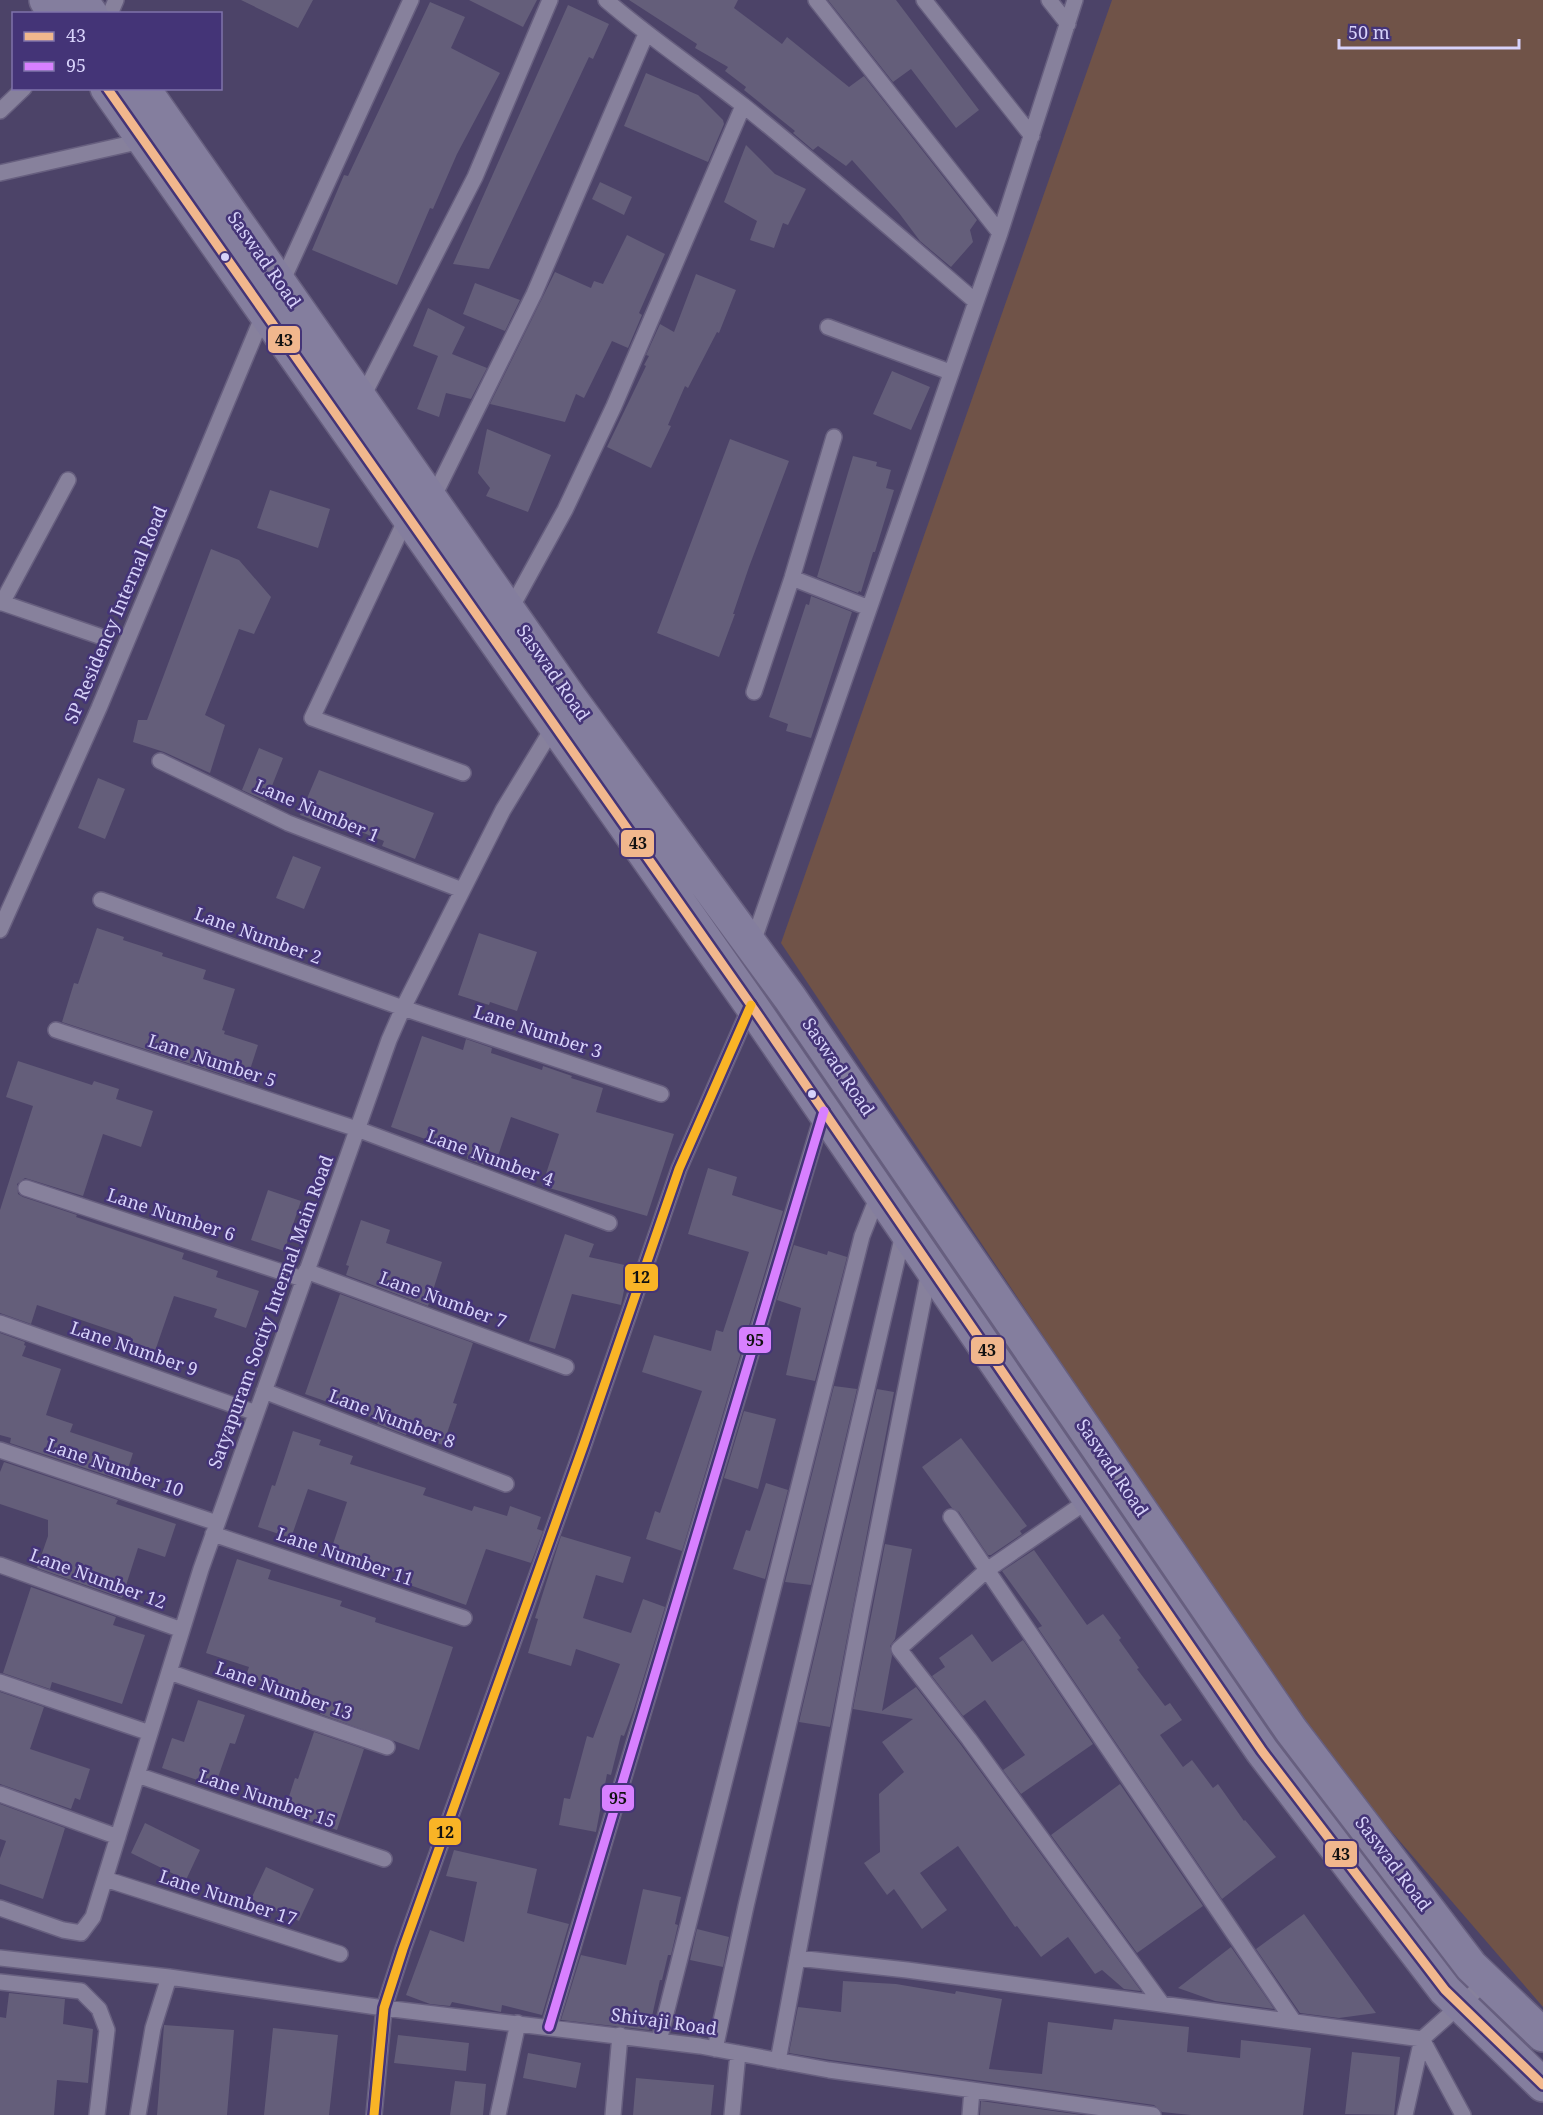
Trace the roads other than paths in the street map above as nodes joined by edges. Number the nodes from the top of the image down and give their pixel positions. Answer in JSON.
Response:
{"nodes":[{"id":1,"x":411,"y":0,"type":"edge"},
{"id":2,"x":550,"y":0,"type":"edge"},
{"id":3,"x":606,"y":0,"type":"edge"},
{"id":4,"x":816,"y":0,"type":"edge"},
{"id":5,"x":924,"y":0,"type":"edge"},
{"id":6,"x":1049,"y":0,"type":"edge"},
{"id":7,"x":1075,"y":0,"type":"edge"},
{"id":8,"x":1068,"y":24,"type":"junction"},
{"id":9,"x":646,"y":34,"type":"junction"},
{"id":10,"x":22,"y":90,"type":"edge"},
{"id":11,"x":109,"y":90,"type":"edge"},
{"id":12,"x":144,"y":90,"type":"edge"},
{"id":13,"x":743,"y":106,"type":"junction"},
{"id":14,"x":0,"y":111,"type":"edge"},
{"id":15,"x":158,"y":135,"type":"junction"},
{"id":16,"x":1032,"y":136,"type":"junction"},
{"id":17,"x":0,"y":173,"type":"edge"},
{"id":18,"x":1000,"y":233,"type":"junction"},
{"id":19,"x":281,"y":284,"type":"junction"},
{"id":20,"x":975,"y":301,"type":"junction"},
{"id":21,"x":264,"y":314,"type":"junction"},
{"id":22,"x":828,"y":327,"type":"dead end"},
{"id":23,"x":950,"y":372,"type":"junction"},
{"id":24,"x":361,"y":400,"type":"junction"},
{"id":25,"x":834,"y":437,"type":"dead end"},
{"id":26,"x":68,"y":480,"type":"dead end"},
{"id":27,"x":419,"y":509,"type":"junction"},
{"id":28,"x":792,"y":578,"type":"junction"},
{"id":29,"x":1,"y":603,"type":"edge"},
{"id":30,"x":869,"y":608,"type":"junction"},
{"id":31,"x":510,"y":612,"type":"junction"},
{"id":32,"x":99,"y":636,"type":"dead end"},
{"id":33,"x":754,"y":692,"type":"dead end"},
{"id":34,"x":554,"y":726,"type":"junction"},
{"id":35,"x":159,"y":761,"type":"dead end"},
{"id":36,"x":463,"y":773,"type":"dead end"},
{"id":37,"x":462,"y":890,"type":"junction"},
{"id":38,"x":101,"y":900,"type":"dead end"},
{"id":39,"x":0,"y":930,"type":"edge"},
{"id":40,"x":752,"y":946,"type":"junction"},
{"id":41,"x":751,"y":1005,"type":"junction"},
{"id":42,"x":403,"y":1008,"type":"junction"},
{"id":43,"x":56,"y":1030,"type":"dead end"},
{"id":44,"x":661,"y":1094,"type":"dead end"},
{"id":45,"x":824,"y":1111,"type":"junction"},
{"id":46,"x":357,"y":1129,"type":"junction"},
{"id":47,"x":26,"y":1188,"type":"dead end"},
{"id":48,"x":879,"y":1192,"type":"junction"},
{"id":49,"x":609,"y":1223,"type":"dead end"},
{"id":50,"x":904,"y":1228,"type":"junction"},
{"id":51,"x":930,"y":1266,"type":"junction"},
{"id":52,"x":305,"y":1275,"type":"junction"},
{"id":53,"x":0,"y":1323,"type":"edge"},
{"id":54,"x":566,"y":1367,"type":"dead end"},
{"id":55,"x":264,"y":1390,"type":"junction"},
{"id":56,"x":256,"y":1413,"type":"junction"},
{"id":57,"x":0,"y":1450,"type":"edge"},
{"id":58,"x":506,"y":1484,"type":"dead end"},
{"id":59,"x":1089,"y":1499,"type":"junction"},
{"id":60,"x":951,"y":1517,"type":"dead end"},
{"id":61,"x":215,"y":1528,"type":"junction"},
{"id":62,"x":0,"y":1565,"type":"edge"},
{"id":63,"x":987,"y":1570,"type":"junction"},
{"id":64,"x":464,"y":1618,"type":"dead end"},
{"id":65,"x":182,"y":1630,"type":"junction"},
{"id":66,"x":169,"y":1672,"type":"junction"},
{"id":67,"x":0,"y":1682,"type":"edge"},
{"id":68,"x":150,"y":1734,"type":"junction"},
{"id":69,"x":387,"y":1747,"type":"dead end"},
{"id":70,"x":137,"y":1776,"type":"junction"},
{"id":71,"x":0,"y":1794,"type":"edge"},
{"id":72,"x":118,"y":1837,"type":"junction"},
{"id":73,"x":384,"y":1859,"type":"dead end"},
{"id":74,"x":105,"y":1879,"type":"junction"},
{"id":75,"x":0,"y":1908,"type":"edge"},
{"id":76,"x":340,"y":1954,"type":"dead end"},
{"id":77,"x":0,"y":1958,"type":"edge"},
{"id":78,"x":797,"y":1958,"type":"junction"},
{"id":79,"x":169,"y":1977,"type":"junction"},
{"id":80,"x":1487,"y":1981,"type":"junction"},
{"id":81,"x":0,"y":1982,"type":"edge"},
{"id":82,"x":1162,"y":2004,"type":"junction"},
{"id":83,"x":1461,"y":2005,"type":"junction"},
{"id":84,"x":384,"y":2008,"type":"junction"},
{"id":85,"x":1294,"y":2022,"type":"junction"},
{"id":86,"x":518,"y":2023,"type":"junction"},
{"id":87,"x":549,"y":2027,"type":"junction"},
{"id":88,"x":620,"y":2035,"type":"junction"},
{"id":89,"x":1543,"y":2035,"type":"edge"},
{"id":90,"x":1422,"y":2039,"type":"junction"},
{"id":91,"x":659,"y":2041,"type":"junction"},
{"id":92,"x":715,"y":2049,"type":"junction"},
{"id":93,"x":738,"y":2053,"type":"junction"},
{"id":94,"x":778,"y":2061,"type":"junction"},
{"id":95,"x":1543,"y":2085,"type":"edge"},
{"id":96,"x":972,"y":2090,"type":"junction"},
{"id":97,"x":97,"y":2115,"type":"edge"},
{"id":98,"x":138,"y":2115,"type":"edge"},
{"id":99,"x":374,"y":2115,"type":"edge"},
{"id":100,"x":498,"y":2115,"type":"edge"},
{"id":101,"x":613,"y":2115,"type":"edge"},
{"id":102,"x":732,"y":2115,"type":"edge"},
{"id":103,"x":970,"y":2115,"type":"edge"},
{"id":104,"x":1153,"y":2115,"type":"edge"},
{"id":105,"x":1405,"y":2115,"type":"edge"},
{"id":106,"x":1463,"y":2115,"type":"edge"}],
"edges":[{"from":1,"to":19,"type":"street"},
{"from":2,"to":24,"type":"street"},
{"from":3,"to":9,"type":"street"},
{"from":4,"to":18,"type":"street"},
{"from":5,"to":16,"type":"street"},
{"from":6,"to":8,"type":"street"},
{"from":7,"to":8,"type":"street"},
{"from":8,"to":16,"type":"street"},
{"from":9,"to":13,"type":"street"},
{"from":9,"to":27,"type":"street"},
{"from":10,"to":14,"type":"street"},
{"from":11,"to":15,"type":"highway"},
{"from":12,"to":15,"type":"highway","name":"Saswad Road"},
{"from":13,"to":20,"type":"street"},
{"from":13,"to":31,"type":"street"},
{"from":15,"to":17,"type":"street"},
{"from":15,"to":19,"type":"highway","name":"Saswad Road"},
{"from":15,"to":21,"type":"highway","name":"Saswad Road"},
{"from":16,"to":18,"type":"street"},
{"from":18,"to":20,"type":"street"},
{"from":19,"to":24,"type":"highway","name":"Saswad Road"},
{"from":20,"to":23,"type":"street"},
{"from":21,"to":27,"type":"highway","name":"Saswad Road"},
{"from":21,"to":39,"type":"street","name":"SP Residency Internal Road"},
{"from":22,"to":23,"type":"street"},
{"from":23,"to":30,"type":"street"},
{"from":24,"to":27,"type":"highway","name":"Saswad Road"},
{"from":25,"to":28,"type":"street"},
{"from":26,"to":29,"type":"street"},
{"from":27,"to":31,"type":"highway","name":"Saswad Road"},
{"from":27,"to":34,"type":"highway","name":"Saswad Road"},
{"from":27,"to":36,"type":"street"},
{"from":28,"to":30,"type":"street"},
{"from":28,"to":33,"type":"street"},
{"from":29,"to":32,"type":"street"},
{"from":30,"to":40,"type":"street"},
{"from":31,"to":40,"type":"highway","name":"Saswad Road"},
{"from":34,"to":37,"type":"street","name":"Satyapuram Socity Internal Main Road"},
{"from":34,"to":41,"type":"highway","name":"Saswad Road"},
{"from":35,"to":37,"type":"street","name":"Lane Number 1"},
{"from":37,"to":42,"type":"street","name":"Satyapuram Socity Internal Main Road"},
{"from":38,"to":42,"type":"street","name":"Lane Number 2"},
{"from":40,"to":80,"type":"highway","name":"Saswad Road"},
{"from":41,"to":45,"type":"highway","name":"Saswad Road"},
{"from":41,"to":84,"type":"street"},
{"from":42,"to":44,"type":"street","name":"Lane Number 3"},
{"from":42,"to":46,"type":"street","name":"Satyapuram Socity Internal Main Road"},
{"from":43,"to":46,"type":"street","name":"Lane Number 5"},
{"from":45,"to":48,"type":"highway","name":"Saswad Road"},
{"from":45,"to":87,"type":"street"},
{"from":46,"to":49,"type":"street","name":"Lane Number 4"},
{"from":46,"to":52,"type":"street","name":"Satyapuram Socity Internal Main Road"},
{"from":47,"to":52,"type":"street","name":"Lane Number 6"},
{"from":48,"to":50,"type":"highway","name":"Saswad Road"},
{"from":48,"to":91,"type":"street"},
{"from":50,"to":51,"type":"highway","name":"Saswad Road"},
{"from":50,"to":92,"type":"street"},
{"from":51,"to":59,"type":"highway","name":"Saswad Road"},
{"from":51,"to":78,"type":"street"},
{"from":52,"to":54,"type":"street","name":"Lane Number 7"},
{"from":52,"to":55,"type":"street","name":"Satyapuram Socity Internal Main Road"},
{"from":53,"to":56,"type":"street","name":"Lane Number 9"},
{"from":55,"to":56,"type":"street","name":"Satyapuram Socity Internal Main Road"},
{"from":55,"to":58,"type":"street","name":"Lane Number 8"},
{"from":56,"to":61,"type":"street","name":"Satyapuram Socity Internal Main Road"},
{"from":57,"to":61,"type":"street","name":"Lane Number 10"},
{"from":59,"to":63,"type":"street"},
{"from":59,"to":83,"type":"highway","name":"Saswad Road"},
{"from":60,"to":63,"type":"street"},
{"from":61,"to":64,"type":"street","name":"Lane Number 11"},
{"from":61,"to":65,"type":"street","name":"Satyapuram Socity Internal Main Road"},
{"from":62,"to":65,"type":"street","name":"Lane Number 12"},
{"from":63,"to":82,"type":"street"},
{"from":63,"to":85,"type":"street"},
{"from":65,"to":66,"type":"street","name":"Satyapuram Socity Internal Main Road"},
{"from":66,"to":68,"type":"street","name":"Satyapuram Socity Internal Main Road"},
{"from":66,"to":69,"type":"street","name":"Lane Number 13"},
{"from":67,"to":68,"type":"street"},
{"from":68,"to":70,"type":"street","name":"Satyapuram Socity Internal Main Road"},
{"from":70,"to":72,"type":"street","name":"Satyapuram Socity Internal Main Road"},
{"from":70,"to":73,"type":"street","name":"Lane Number 15"},
{"from":71,"to":72,"type":"street"},
{"from":72,"to":74,"type":"street","name":"Satyapuram Socity Internal Main Road"},
{"from":74,"to":75,"type":"street","name":"Satyapuram Socity Internal Main Road"},
{"from":74,"to":76,"type":"street","name":"Lane Number 17"},
{"from":77,"to":79,"type":"street","name":"Shivaji Road"},
{"from":78,"to":82,"type":"street"},
{"from":78,"to":94,"type":"street"},
{"from":79,"to":84,"type":"street","name":"Shivaji Road"},
{"from":79,"to":98,"type":"street"},
{"from":80,"to":83,"type":"street"},
{"from":80,"to":89,"type":"highway","name":"Saswad Road"},
{"from":81,"to":97,"type":"street"},
{"from":82,"to":85,"type":"street"},
{"from":83,"to":90,"type":"street"},
{"from":83,"to":95,"type":"highway","name":"Saswad Road"},
{"from":84,"to":86,"type":"street","name":"Shivaji Road"},
{"from":84,"to":99,"type":"street"},
{"from":85,"to":90,"type":"street"},
{"from":86,"to":87,"type":"street","name":"Shivaji Road"},
{"from":86,"to":100,"type":"street"},
{"from":87,"to":88,"type":"street","name":"Shivaji Road"},
{"from":88,"to":91,"type":"street","name":"Shivaji Road"},
{"from":88,"to":101,"type":"street"},
{"from":90,"to":105,"type":"street"},
{"from":90,"to":106,"type":"street"},
{"from":91,"to":92,"type":"street","name":"Shivaji Road"},
{"from":92,"to":93,"type":"street","name":"Shivaji Road"},
{"from":93,"to":94,"type":"street","name":"Shivaji Road"},
{"from":93,"to":102,"type":"street"},
{"from":94,"to":96,"type":"street","name":"Shivaji Road"},
{"from":96,"to":103,"type":"street"},
{"from":96,"to":104,"type":"street","name":"Shivaji Road"}]}
